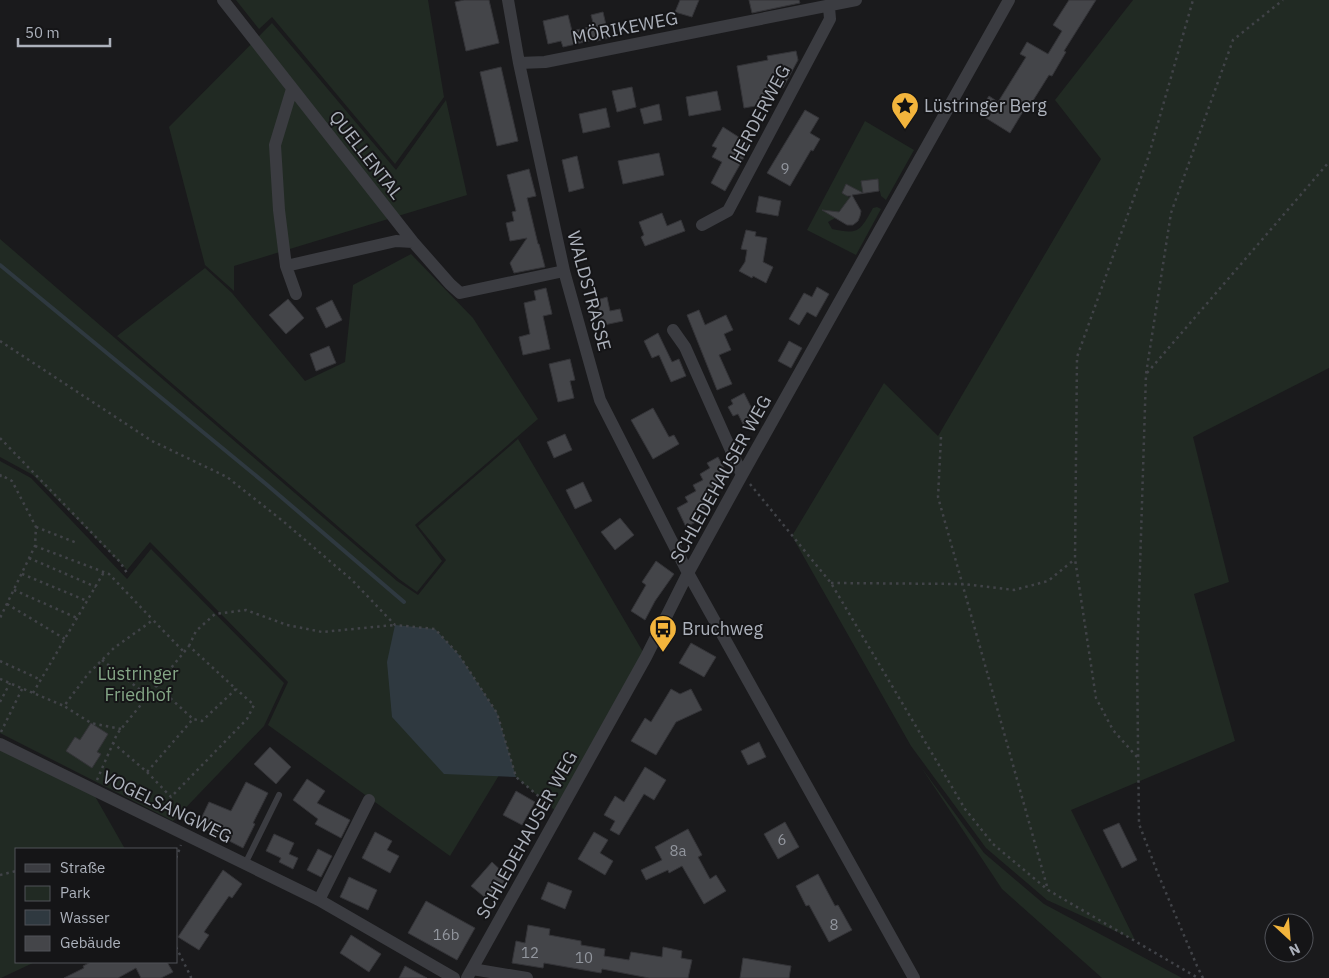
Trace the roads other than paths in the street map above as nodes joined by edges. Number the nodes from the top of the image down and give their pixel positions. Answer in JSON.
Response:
{"nodes":[{"id":1,"x":222,"y":0,"type":"edge"},
{"id":2,"x":508,"y":0,"type":"edge"},
{"id":3,"x":856,"y":0,"type":"edge"},
{"id":4,"x":1009,"y":0,"type":"edge"},
{"id":5,"x":842,"y":1,"type":"edge"},
{"id":6,"x":829,"y":6,"type":"junction"},
{"id":7,"x":519,"y":63,"type":"junction"},
{"id":8,"x":292,"y":89,"type":"junction"},
{"id":9,"x":702,"y":225,"type":"dead end"},
{"id":10,"x":413,"y":242,"type":"junction"},
{"id":11,"x":286,"y":266,"type":"junction"},
{"id":12,"x":564,"y":271,"type":"junction"},
{"id":13,"x":296,"y":294,"type":"dead end"},
{"id":14,"x":674,"y":330,"type":"dead end"},
{"id":15,"x":742,"y":475,"type":"junction"},
{"id":16,"x":688,"y":573,"type":"junction"},
{"id":17,"x":0,"y":744,"type":"edge"},
{"id":18,"x":279,"y":795,"type":"dead end"},
{"id":19,"x":369,"y":800,"type":"dead end"},
{"id":20,"x":245,"y":864,"type":"junction"},
{"id":21,"x":319,"y":900,"type":"junction"},
{"id":22,"x":470,"y":974,"type":"edge"},
{"id":23,"x":454,"y":978,"type":"edge"},
{"id":24,"x":528,"y":978,"type":"edge"},
{"id":25,"x":914,"y":978,"type":"edge"}],
"edges":[{"from":1,"to":8,"type":"street","name":"QUELLENTAL"},
{"from":2,"to":7,"type":"street","name":"WALDSTRASSE"},
{"from":3,"to":5,"type":"street","name":"MÖRIKEWEG"},
{"from":4,"to":15,"type":"street","name":"SCHLEDEHAUSER WEG"},
{"from":5,"to":6,"type":"street","name":"MÖRIKEWEG"},
{"from":6,"to":7,"type":"street","name":"MÖRIKEWEG"},
{"from":6,"to":9,"type":"street","name":"HERDERWEG"},
{"from":7,"to":12,"type":"street","name":"WALDSTRASSE"},
{"from":8,"to":10,"type":"street","name":"QUELLENTAL"},
{"from":8,"to":11,"type":"street"},
{"from":10,"to":11,"type":"street"},
{"from":10,"to":12,"type":"street","name":"QUELLENTAL"},
{"from":11,"to":13,"type":"street"},
{"from":12,"to":16,"type":"street","name":"WALDSTRASSE"},
{"from":14,"to":15,"type":"street"},
{"from":15,"to":16,"type":"street","name":"SCHLEDEHAUSER WEG"},
{"from":16,"to":22,"type":"street","name":"SCHLEDEHAUSER WEG"},
{"from":16,"to":25,"type":"street"},
{"from":17,"to":20,"type":"street","name":"VOGELSANGWEG"},
{"from":18,"to":20,"type":"lane"},
{"from":19,"to":21,"type":"street"},
{"from":20,"to":21,"type":"street","name":"VOGELSANGWEG"},
{"from":21,"to":23,"type":"street","name":"VOGELSANGWEG"},
{"from":22,"to":24,"type":"street"}]}
